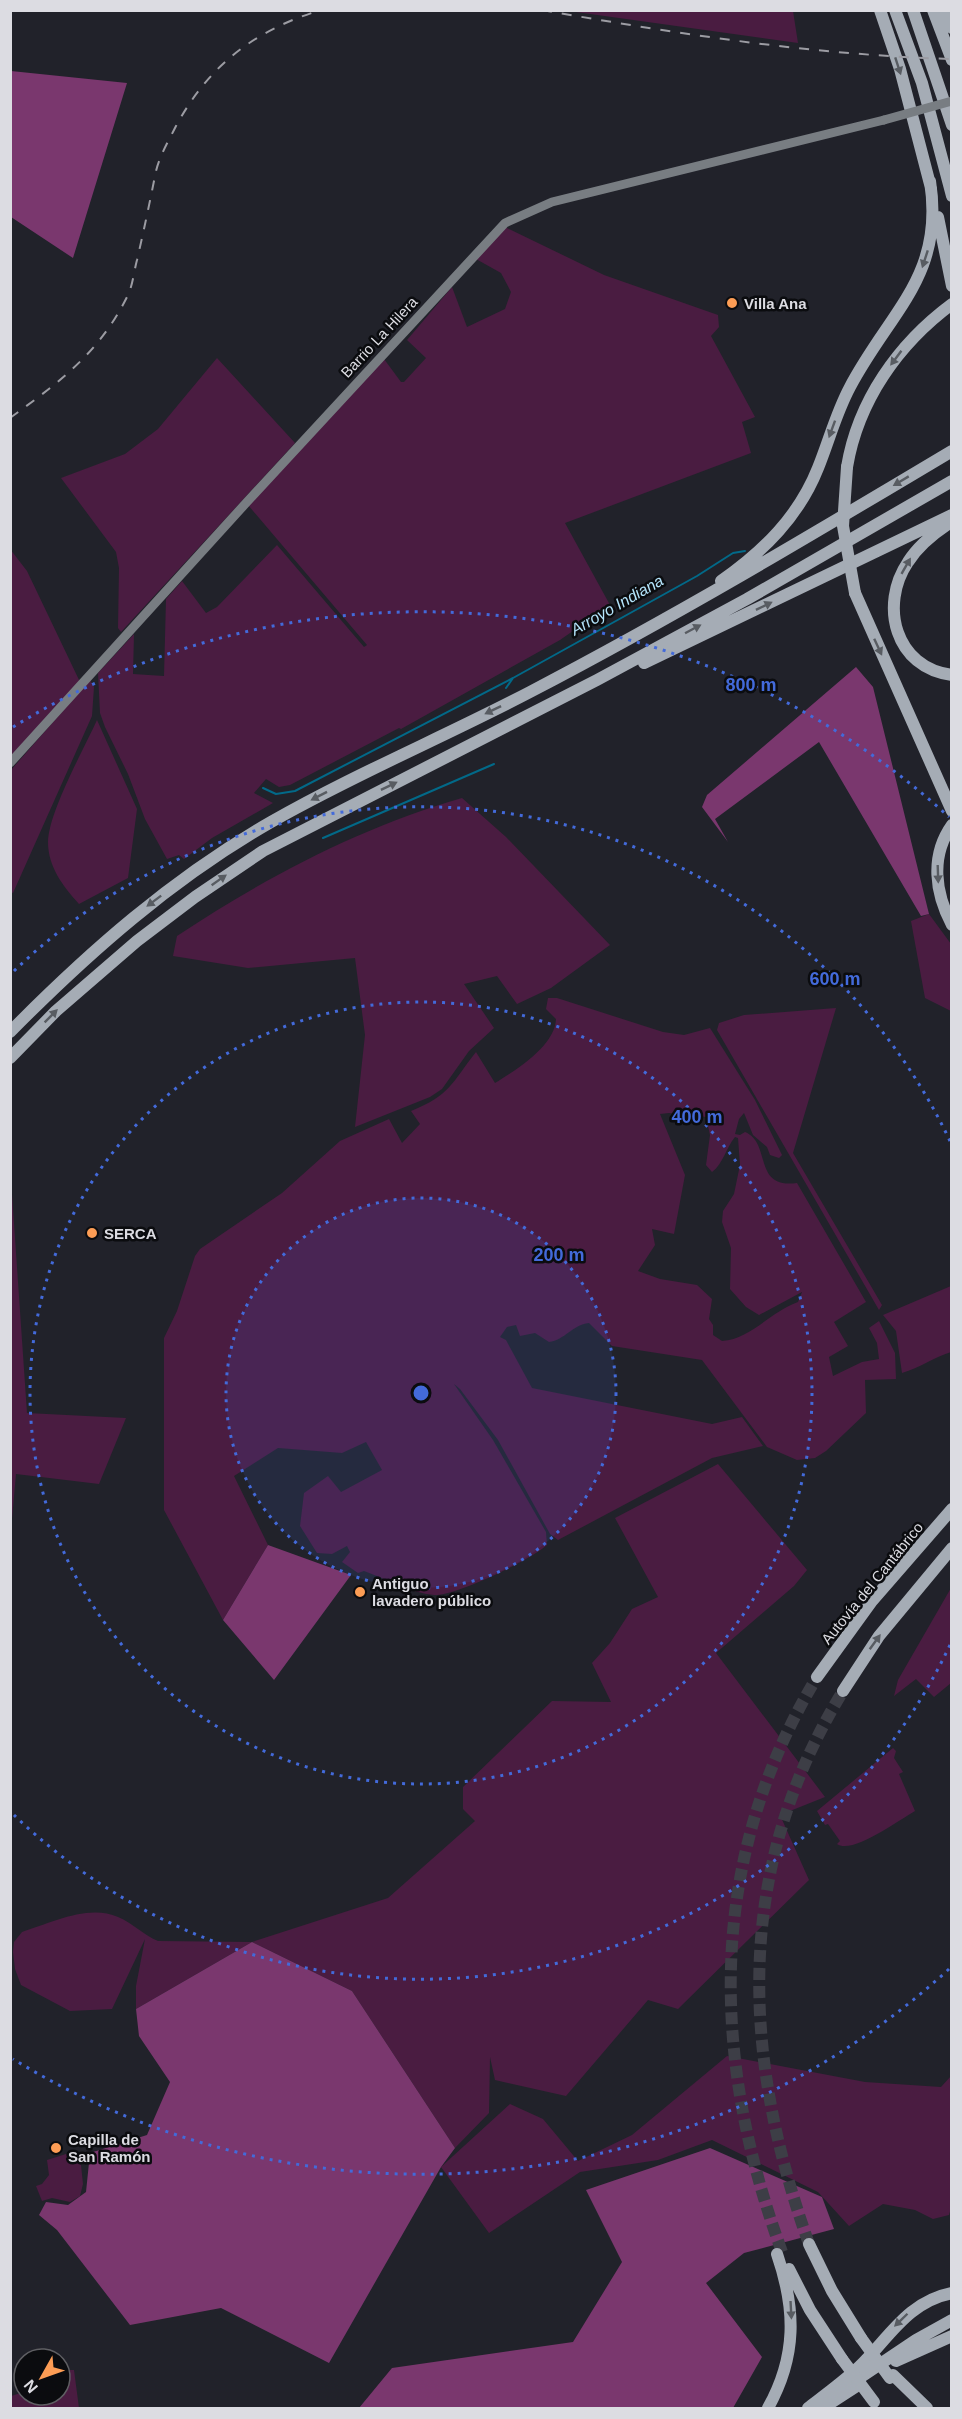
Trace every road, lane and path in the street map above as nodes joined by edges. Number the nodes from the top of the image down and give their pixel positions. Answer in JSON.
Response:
{"nodes":[{"id":1,"x":880,"y":10,"type":"edge"},
{"id":2,"x":895,"y":10,"type":"edge"},
{"id":3,"x":914,"y":10,"type":"edge"},
{"id":4,"x":933,"y":10,"type":"edge"},
{"id":5,"x":945,"y":10,"type":"edge"},
{"id":6,"x":951,"y":28,"type":"edge"},
{"id":7,"x":951,"y":60,"type":"edge"},
{"id":8,"x":951,"y":101,"type":"edge"},
{"id":9,"x":951,"y":125,"type":"edge"},
{"id":10,"x":930,"y":181,"type":"junction"},
{"id":11,"x":951,"y":196,"type":"edge"},
{"id":12,"x":951,"y":286,"type":"edge"},
{"id":13,"x":951,"y":304,"type":"edge"},
{"id":14,"x":951,"y":451,"type":"edge"},
{"id":15,"x":951,"y":481,"type":"edge"},
{"id":16,"x":951,"y":515,"type":"edge"},
{"id":17,"x":951,"y":522,"type":"edge"},
{"id":18,"x":951,"y":675,"type":"edge"},
{"id":19,"x":528,"y":693,"type":"junction"},
{"id":20,"x":10,"y":763,"type":"edge"},
{"id":21,"x":427,"y":767,"type":"junction"},
{"id":22,"x":951,"y":810,"type":"edge"},
{"id":23,"x":951,"y":825,"type":"edge"},
{"id":24,"x":951,"y":925,"type":"edge"},
{"id":25,"x":10,"y":1032,"type":"edge"},
{"id":26,"x":10,"y":1058,"type":"edge"},
{"id":27,"x":951,"y":1510,"type":"edge"},
{"id":28,"x":951,"y":1548,"type":"edge"},
{"id":29,"x":818,"y":1677,"type":"tunnel mouth"},
{"id":30,"x":843,"y":1691,"type":"tunnel mouth"},
{"id":31,"x":809,"y":2244,"type":"tunnel mouth"},
{"id":32,"x":951,"y":2293,"type":"edge"},
{"id":33,"x":951,"y":2320,"type":"edge"},
{"id":34,"x":951,"y":2325,"type":"edge"},
{"id":35,"x":951,"y":2336,"type":"edge"},
{"id":36,"x":891,"y":2372,"type":"junction"},
{"id":37,"x":877,"y":2405,"type":"edge"},
{"id":38,"x":768,"y":2409,"type":"edge"},
{"id":39,"x":808,"y":2409,"type":"edge"},
{"id":40,"x":813,"y":2409,"type":"edge"},
{"id":41,"x":823,"y":2409,"type":"edge"},
{"id":42,"x":916,"y":2409,"type":"edge"},
{"id":43,"x":927,"y":2409,"type":"edge"}],
"edges":[{"from":1,"to":10,"type":"highway","one_way":true},
{"from":2,"to":11,"type":"highway"},
{"from":3,"to":9,"type":"highway"},
{"from":4,"to":7,"type":"highway"},
{"from":5,"to":6,"type":"highway"},
{"from":8,"to":20,"type":"street","name":"Barrio La Hilera","bridge":true},
{"from":10,"to":12,"type":"highway"},
{"from":10,"to":19,"type":"highway","one_way":true},
{"from":13,"to":22,"type":"highway","one_way":true,"bridge":true},
{"from":14,"to":19,"type":"highway","one_way":true},
{"from":21,"to":15,"type":"highway","one_way":true},
{"from":21,"to":16,"type":"highway","one_way":true},
{"from":18,"to":17,"type":"highway","one_way":true},
{"from":19,"to":25,"type":"highway","one_way":true},
{"from":26,"to":21,"type":"highway","one_way":true},
{"from":23,"to":24,"type":"highway","one_way":true},
{"from":27,"to":29,"type":"highway","name":"Autovía del Cantábrico"},
{"from":30,"to":28,"type":"highway","one_way":true},
{"from":31,"to":36,"type":"highway","bridge":true},
{"from":32,"to":39,"type":"highway","one_way":true},
{"from":33,"to":40,"type":"highway"},
{"from":34,"to":36,"type":"highway"},
{"from":35,"to":36,"type":"highway"},
{"from":36,"to":41,"type":"highway"},
{"from":36,"to":42,"type":"highway"},
{"from":36,"to":43,"type":"highway"},
{"from":37,"to":38,"type":"highway","one_way":true,"bridge":true}]}
